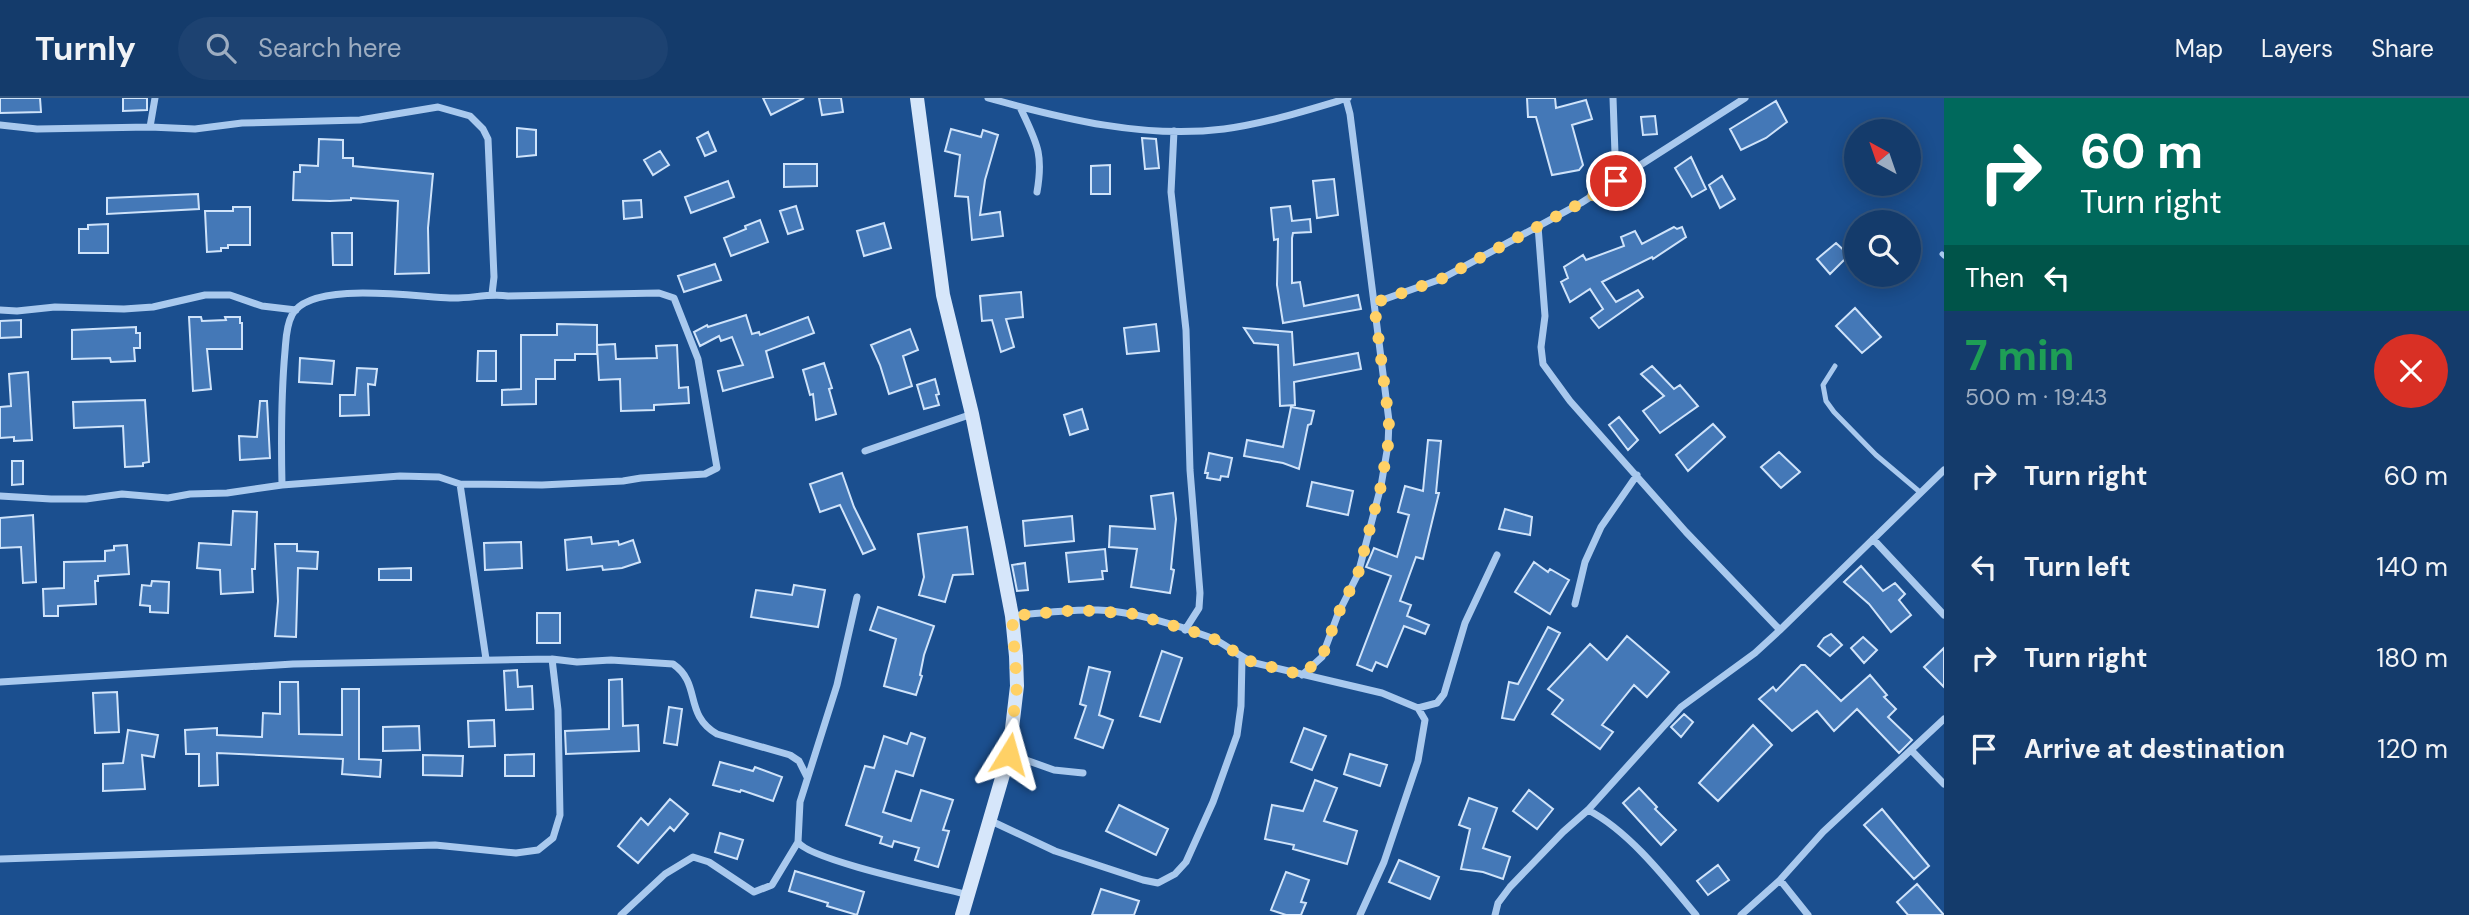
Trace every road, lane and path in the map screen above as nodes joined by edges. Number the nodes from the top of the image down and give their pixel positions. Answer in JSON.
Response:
{"nodes":[{"id":1,"x":155,"y":98,"type":"edge"},
{"id":2,"x":438,"y":98,"type":"edge"},
{"id":3,"x":917,"y":98,"type":"edge"},
{"id":4,"x":988,"y":98,"type":"edge"},
{"id":5,"x":1348,"y":98,"type":"edge"},
{"id":6,"x":1613,"y":98,"type":"edge"},
{"id":7,"x":1745,"y":98,"type":"edge"},
{"id":8,"x":438,"y":107,"type":"junction"},
{"id":9,"x":1020,"y":107,"type":"junction"},
{"id":10,"x":0,"y":125,"type":"edge"},
{"id":11,"x":150,"y":127,"type":"junction"},
{"id":12,"x":1174,"y":131,"type":"junction"},
{"id":13,"x":1616,"y":181,"type":"junction"},
{"id":14,"x":1037,"y":192,"type":"dead end"},
{"id":15,"x":1538,"y":226,"type":"junction"},
{"id":16,"x":492,"y":294,"type":"junction"},
{"id":17,"x":1374,"y":303,"type":"junction"},
{"id":18,"x":0,"y":310,"type":"edge"},
{"id":19,"x":296,"y":310,"type":"junction"},
{"id":20,"x":1835,"y":366,"type":"dead end"},
{"id":21,"x":972,"y":414,"type":"junction"},
{"id":22,"x":866,"y":451,"type":"dead end"},
{"id":23,"x":1944,"y":470,"type":"edge"},
{"id":24,"x":1637,"y":475,"type":"junction"},
{"id":25,"x":460,"y":484,"type":"junction"},
{"id":26,"x":282,"y":485,"type":"junction"},
{"id":27,"x":1921,"y":493,"type":"junction"},
{"id":28,"x":0,"y":496,"type":"edge"},
{"id":29,"x":1873,"y":539,"type":"junction"},
{"id":30,"x":1497,"y":555,"type":"dead end"},
{"id":31,"x":857,"y":597,"type":"dead end"},
{"id":32,"x":1576,"y":604,"type":"dead end"},
{"id":33,"x":1944,"y":615,"type":"edge"},
{"id":34,"x":1012,"y":616,"type":"junction"},
{"id":35,"x":1185,"y":630,"type":"junction"},
{"id":36,"x":1780,"y":630,"type":"junction"},
{"id":37,"x":486,"y":659,"type":"junction"},
{"id":38,"x":552,"y":659,"type":"junction"},
{"id":39,"x":1242,"y":659,"type":"junction"},
{"id":40,"x":1302,"y":675,"type":"junction"},
{"id":41,"x":0,"y":682,"type":"edge"},
{"id":42,"x":1418,"y":708,"type":"junction"},
{"id":43,"x":1944,"y":719,"type":"edge"},
{"id":44,"x":1911,"y":750,"type":"junction"},
{"id":45,"x":1009,"y":754,"type":"junction"},
{"id":46,"x":1083,"y":773,"type":"dead end"},
{"id":47,"x":807,"y":777,"type":"junction"},
{"id":48,"x":1944,"y":784,"type":"edge"},
{"id":49,"x":1588,"y":810,"type":"junction"},
{"id":50,"x":989,"y":819,"type":"junction"},
{"id":51,"x":798,"y":842,"type":"junction"},
{"id":52,"x":0,"y":859,"type":"edge"},
{"id":53,"x":1780,"y":880,"type":"junction"},
{"id":54,"x":970,"y":895,"type":"junction"},
{"id":55,"x":621,"y":915,"type":"edge"},
{"id":56,"x":962,"y":915,"type":"edge"},
{"id":57,"x":1360,"y":915,"type":"edge"},
{"id":58,"x":1495,"y":915,"type":"edge"},
{"id":59,"x":1696,"y":915,"type":"edge"},
{"id":60,"x":1741,"y":915,"type":"edge"},
{"id":61,"x":1808,"y":915,"type":"edge"}],
"edges":[{"from":1,"to":11,"type":"street"},
{"from":2,"to":8,"type":"street"},
{"from":3,"to":21,"type":"street"},
{"from":4,"to":9,"type":"street"},
{"from":5,"to":12,"type":"street"},
{"from":5,"to":17,"type":"street"},
{"from":6,"to":13,"type":"street"},
{"from":7,"to":13,"type":"street"},
{"from":8,"to":11,"type":"street"},
{"from":8,"to":16,"type":"street"},
{"from":9,"to":12,"type":"street"},
{"from":9,"to":14,"type":"street"},
{"from":10,"to":11,"type":"street"},
{"from":12,"to":35,"type":"street"},
{"from":13,"to":15,"type":"street"},
{"from":15,"to":17,"type":"street"},
{"from":15,"to":24,"type":"street"},
{"from":16,"to":19,"type":"street"},
{"from":16,"to":25,"type":"street"},
{"from":17,"to":40,"type":"street"},
{"from":18,"to":19,"type":"street"},
{"from":19,"to":26,"type":"street"},
{"from":20,"to":27,"type":"lane"},
{"from":21,"to":22,"type":"street"},
{"from":21,"to":34,"type":"street"},
{"from":23,"to":27,"type":"street"},
{"from":24,"to":32,"type":"street"},
{"from":24,"to":36,"type":"street"},
{"from":25,"to":26,"type":"street"},
{"from":25,"to":37,"type":"street"},
{"from":26,"to":28,"type":"street"},
{"from":27,"to":29,"type":"street"},
{"from":29,"to":33,"type":"street"},
{"from":29,"to":36,"type":"street"},
{"from":30,"to":42,"type":"street"},
{"from":31,"to":47,"type":"street"},
{"from":34,"to":35,"type":"street"},
{"from":34,"to":45,"type":"street"},
{"from":35,"to":39,"type":"street"},
{"from":36,"to":49,"type":"street"},
{"from":37,"to":38,"type":"street"},
{"from":37,"to":41,"type":"street"},
{"from":38,"to":47,"type":"street"},
{"from":38,"to":52,"type":"street"},
{"from":39,"to":40,"type":"street"},
{"from":39,"to":50,"type":"street"},
{"from":40,"to":42,"type":"street"},
{"from":42,"to":57,"type":"street"},
{"from":43,"to":44,"type":"street"},
{"from":44,"to":48,"type":"street"},
{"from":44,"to":53,"type":"street"},
{"from":45,"to":46,"type":"street"},
{"from":45,"to":50,"type":"street"},
{"from":47,"to":51,"type":"street"},
{"from":49,"to":58,"type":"street"},
{"from":49,"to":59,"type":"street"},
{"from":50,"to":54,"type":"street"},
{"from":51,"to":54,"type":"street"},
{"from":51,"to":55,"type":"street"},
{"from":53,"to":60,"type":"street"},
{"from":53,"to":61,"type":"street"},
{"from":54,"to":56,"type":"street"}]}
